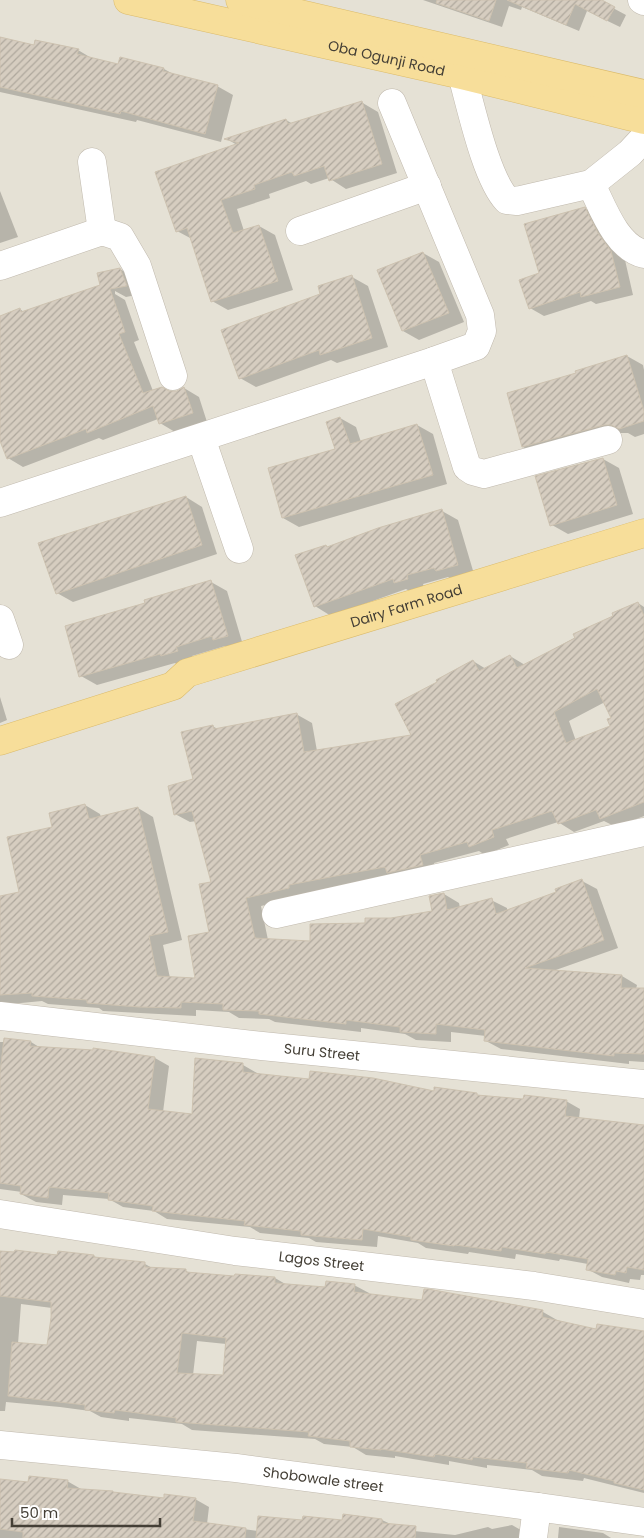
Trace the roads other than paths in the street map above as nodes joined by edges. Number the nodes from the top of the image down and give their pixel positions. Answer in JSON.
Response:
{"nodes":[{"id":1,"x":128,"y":0,"type":"edge"},
{"id":2,"x":240,"y":0,"type":"edge"},
{"id":3,"x":402,"y":50,"type":"junction"},
{"id":4,"x":462,"y":75,"type":"junction"},
{"id":5,"x":644,"y":94,"type":"edge"},
{"id":6,"x":392,"y":103,"type":"dead end"},
{"id":7,"x":644,"y":120,"type":"edge"},
{"id":8,"x":644,"y":138,"type":"edge"},
{"id":9,"x":92,"y":162,"type":"dead end"},
{"id":10,"x":591,"y":184,"type":"junction"},
{"id":11,"x":428,"y":186,"type":"junction"},
{"id":12,"x":102,"y":231,"type":"junction"},
{"id":13,"x":300,"y":231,"type":"dead end"},
{"id":14,"x":644,"y":254,"type":"edge"},
{"id":15,"x":0,"y":266,"type":"edge"},
{"id":16,"x":434,"y":362,"type":"junction"},
{"id":17,"x":173,"y":376,"type":"dead end"},
{"id":18,"x":201,"y":438,"type":"junction"},
{"id":19,"x":608,"y":440,"type":"dead end"},
{"id":20,"x":0,"y":502,"type":"edge"},
{"id":21,"x":643,"y":539,"type":"edge"},
{"id":22,"x":239,"y":549,"type":"dead end"},
{"id":23,"x":0,"y":619,"type":"edge"},
{"id":24,"x":9,"y":646,"type":"dead end"},
{"id":25,"x":0,"y":741,"type":"edge"},
{"id":26,"x":644,"y":832,"type":"edge"},
{"id":27,"x":276,"y":914,"type":"dead end"},
{"id":28,"x":0,"y":1016,"type":"edge"},
{"id":29,"x":644,"y":1084,"type":"edge"},
{"id":30,"x":0,"y":1214,"type":"edge"},
{"id":31,"x":644,"y":1304,"type":"edge"},
{"id":32,"x":0,"y":1445,"type":"edge"},
{"id":33,"x":537,"y":1507,"type":"junction"},
{"id":34,"x":644,"y":1522,"type":"edge"},
{"id":35,"x":533,"y":1538,"type":"edge"}],
"edges":[{"from":1,"to":3,"type":"main road","name":"Oba Ogunji Road"},
{"from":2,"to":3,"type":"main road","name":"Oba Ogunji Road"},
{"from":3,"to":4,"type":"main road","name":"Oba Ogunji Road"},
{"from":3,"to":5,"type":"main road","name":"Oba Ogunji Road"},
{"from":4,"to":7,"type":"main road","name":"Oba Ogunji Road"},
{"from":4,"to":10,"type":"street"},
{"from":6,"to":11,"type":"street"},
{"from":8,"to":10,"type":"street"},
{"from":9,"to":12,"type":"street"},
{"from":10,"to":14,"type":"street"},
{"from":11,"to":13,"type":"street"},
{"from":11,"to":16,"type":"street"},
{"from":12,"to":15,"type":"street"},
{"from":12,"to":17,"type":"street"},
{"from":16,"to":18,"type":"street"},
{"from":16,"to":19,"type":"street"},
{"from":18,"to":20,"type":"street"},
{"from":18,"to":22,"type":"street"},
{"from":21,"to":25,"type":"main road","name":"Dairy Farm Road"},
{"from":23,"to":24,"type":"street"},
{"from":26,"to":27,"type":"street"},
{"from":28,"to":29,"type":"street","name":"Suru Street"},
{"from":30,"to":31,"type":"street","name":"Lagos Street"},
{"from":32,"to":33,"type":"street","name":"Shobowale street"},
{"from":33,"to":34,"type":"street","name":"Shobowale street"},
{"from":33,"to":35,"type":"street"}]}
